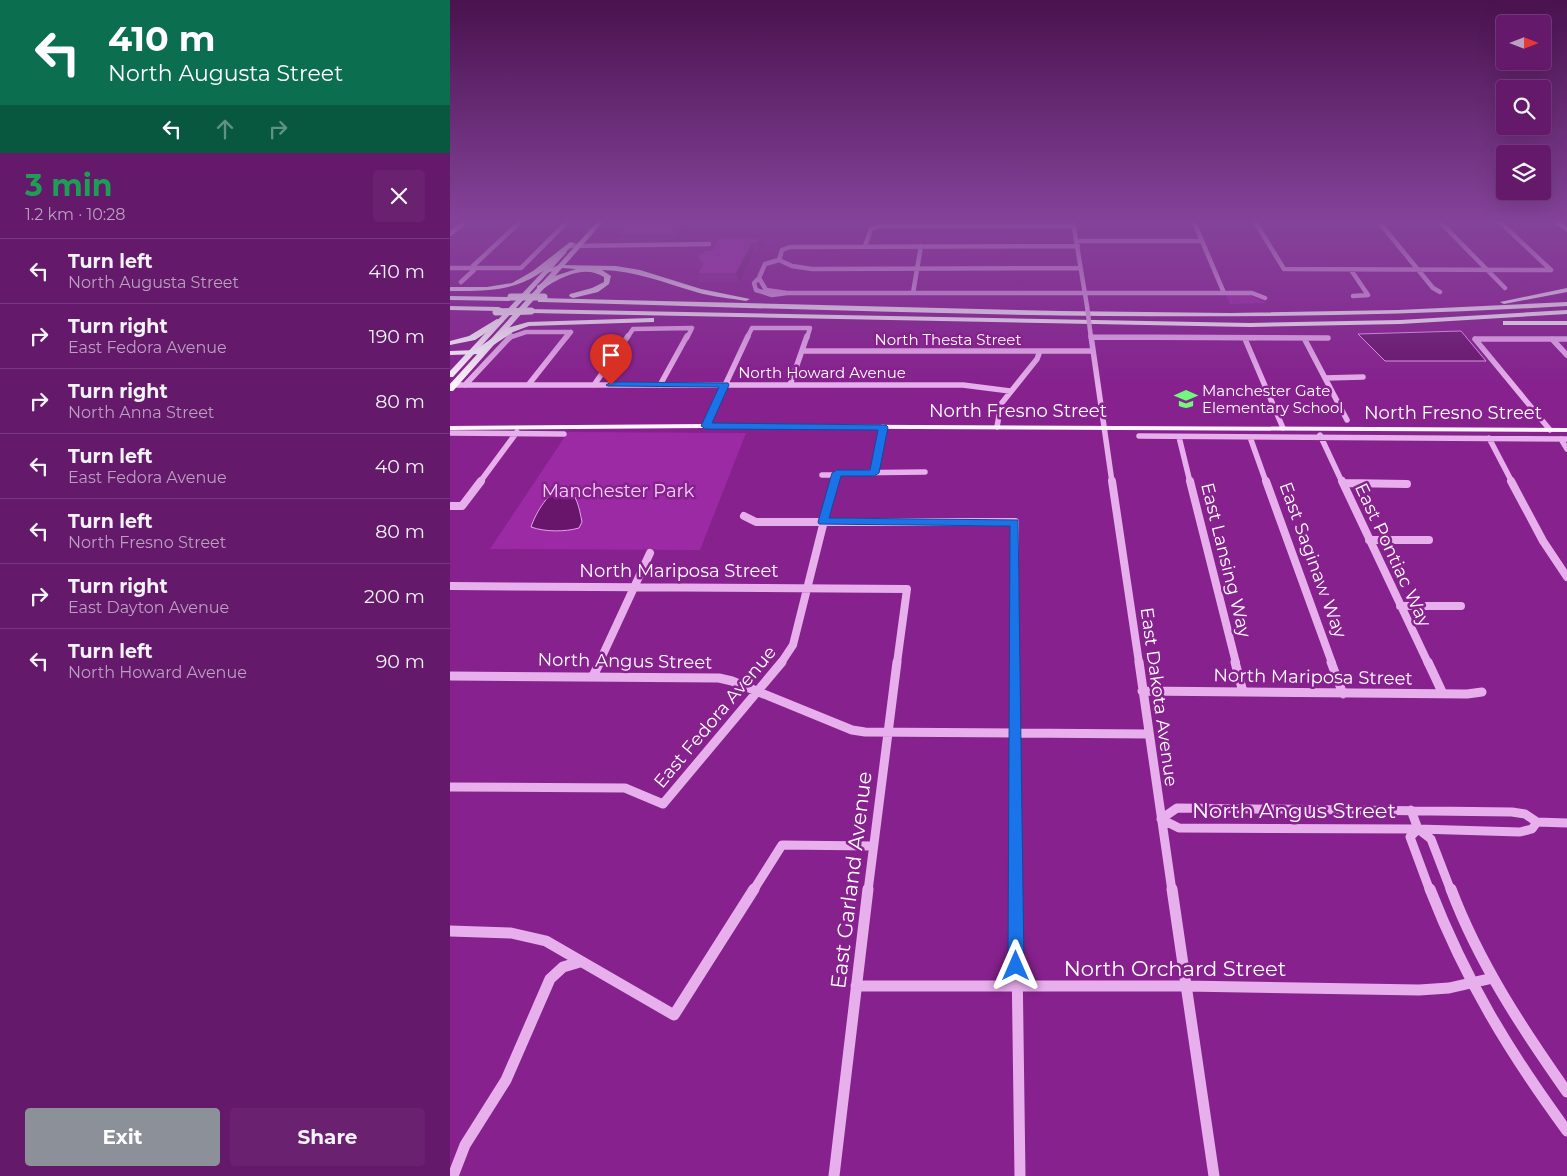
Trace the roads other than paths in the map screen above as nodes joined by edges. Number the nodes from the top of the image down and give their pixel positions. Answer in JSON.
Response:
{"nodes":[{"id":1,"x":467,"y":277,"type":"edge"},
{"id":2,"x":528,"y":277,"type":"edge"},
{"id":3,"x":541,"y":277,"type":"edge"},
{"id":4,"x":551,"y":277,"type":"edge"},
{"id":5,"x":558,"y":277,"type":"edge"},
{"id":6,"x":608,"y":277,"type":"edge"},
{"id":7,"x":653,"y":277,"type":"edge"},
{"id":8,"x":759,"y":277,"type":"edge"},
{"id":9,"x":916,"y":277,"type":"edge"},
{"id":10,"x":1082,"y":277,"type":"edge"},
{"id":11,"x":1217,"y":277,"type":"edge"},
{"id":12,"x":1356,"y":277,"type":"edge"},
{"id":13,"x":1424,"y":277,"type":"edge"},
{"id":14,"x":1494,"y":277,"type":"edge"},
{"id":15,"x":461,"y":282,"type":"dead end"},
{"id":16,"x":540,"y":288,"type":"junction"},
{"id":17,"x":1506,"y":288,"type":"dead end"},
{"id":18,"x":450,"y":289,"type":"edge"},
{"id":19,"x":1567,"y":290,"type":"edge"},
{"id":20,"x":1440,"y":292,"type":"dead end"},
{"id":21,"x":913,"y":293,"type":"junction"},
{"id":22,"x":1085,"y":293,"type":"junction"},
{"id":23,"x":1224,"y":293,"type":"junction"},
{"id":24,"x":1353,"y":296,"type":"dead end"},
{"id":25,"x":450,"y":298,"type":"edge"},
{"id":26,"x":542,"y":298,"type":"junction"},
{"id":27,"x":1265,"y":298,"type":"dead end"},
{"id":28,"x":1567,"y":304,"type":"edge"},
{"id":29,"x":450,"y":308,"type":"edge"},
{"id":30,"x":890,"y":309,"type":"junction"},
{"id":31,"x":498,"y":311,"type":"junction"},
{"id":32,"x":1423,"y":312,"type":"junction"},
{"id":33,"x":1567,"y":312,"type":"edge"},
{"id":34,"x":450,"y":316,"type":"edge"},
{"id":35,"x":885,"y":318,"type":"junction"},
{"id":36,"x":500,"y":321,"type":"junction"},
{"id":37,"x":1400,"y":322,"type":"junction"},
{"id":38,"x":1567,"y":324,"type":"edge"},
{"id":39,"x":1091,"y":338,"type":"junction"},
{"id":40,"x":1304,"y":338,"type":"junction"},
{"id":41,"x":1328,"y":338,"type":"dead end"},
{"id":42,"x":1245,"y":339,"type":"junction"},
{"id":43,"x":1552,"y":339,"type":"junction"},
{"id":44,"x":1567,"y":339,"type":"edge"},
{"id":45,"x":450,"y":344,"type":"edge"},
{"id":46,"x":488,"y":346,"type":"junction"},
{"id":47,"x":802,"y":351,"type":"junction"},
{"id":48,"x":1040,"y":351,"type":"junction"},
{"id":49,"x":1093,"y":351,"type":"junction"},
{"id":50,"x":450,"y":353,"type":"edge"},
{"id":51,"x":470,"y":353,"type":"junction"},
{"id":52,"x":1567,"y":355,"type":"edge"},
{"id":53,"x":450,"y":375,"type":"edge"},
{"id":54,"x":1363,"y":377,"type":"dead end"},
{"id":55,"x":1325,"y":378,"type":"junction"},
{"id":56,"x":530,"y":384,"type":"junction"},
{"id":57,"x":790,"y":384,"type":"junction"},
{"id":58,"x":465,"y":385,"type":"junction"},
{"id":59,"x":594,"y":385,"type":"junction"},
{"id":60,"x":660,"y":385,"type":"junction"},
{"id":61,"x":724,"y":385,"type":"junction"},
{"id":62,"x":452,"y":387,"type":"edge"},
{"id":63,"x":1010,"y":391,"type":"junction"},
{"id":64,"x":1347,"y":420,"type":"dead end"},
{"id":65,"x":450,"y":422,"type":"edge"},
{"id":66,"x":469,"y":426,"type":"junction"},
{"id":67,"x":706,"y":426,"type":"junction"},
{"id":68,"x":883,"y":427,"type":"junction"},
{"id":69,"x":997,"y":427,"type":"junction"},
{"id":70,"x":450,"y":428,"type":"edge"},
{"id":71,"x":1105,"y":428,"type":"junction"},
{"id":72,"x":1284,"y":428,"type":"junction"},
{"id":73,"x":1317,"y":428,"type":"junction"},
{"id":74,"x":519,"y":430,"type":"junction"},
{"id":75,"x":1550,"y":430,"type":"junction"},
{"id":76,"x":1567,"y":430,"type":"edge"},
{"id":77,"x":450,"y":433,"type":"edge"},
{"id":78,"x":564,"y":434,"type":"dead end"},
{"id":79,"x":1139,"y":436,"type":"dead end"},
{"id":80,"x":1178,"y":436,"type":"junction"},
{"id":81,"x":1250,"y":437,"type":"junction"},
{"id":82,"x":1321,"y":437,"type":"junction"},
{"id":83,"x":1489,"y":438,"type":"junction"},
{"id":84,"x":1564,"y":439,"type":"edge"},
{"id":85,"x":1567,"y":449,"type":"edge"},
{"id":86,"x":925,"y":472,"type":"dead end"},
{"id":87,"x":874,"y":473,"type":"junction"},
{"id":88,"x":822,"y":475,"type":"dead end"},
{"id":89,"x":835,"y":475,"type":"junction"},
{"id":90,"x":1343,"y":483,"type":"junction"},
{"id":91,"x":1407,"y":484,"type":"dead end"},
{"id":92,"x":450,"y":506,"type":"edge"},
{"id":93,"x":744,"y":516,"type":"dead end"},
{"id":94,"x":823,"y":522,"type":"junction"},
{"id":95,"x":1369,"y":540,"type":"junction"},
{"id":96,"x":1429,"y":540,"type":"dead end"},
{"id":97,"x":650,"y":553,"type":"dead end"},
{"id":98,"x":1567,"y":577,"type":"edge"},
{"id":99,"x":450,"y":586,"type":"edge"},
{"id":100,"x":634,"y":587,"type":"junction"},
{"id":101,"x":806,"y":588,"type":"junction"},
{"id":102,"x":907,"y":589,"type":"joint"},
{"id":103,"x":1400,"y":606,"type":"junction"},
{"id":104,"x":1461,"y":606,"type":"dead end"},
{"id":105,"x":450,"y":676,"type":"edge"},
{"id":106,"x":593,"y":676,"type":"junction"},
{"id":107,"x":758,"y":692,"type":"junction"},
{"id":108,"x":1142,"y":692,"type":"junction"},
{"id":109,"x":1243,"y":692,"type":"junction"},
{"id":110,"x":1482,"y":692,"type":"dead end"},
{"id":111,"x":1343,"y":694,"type":"junction"},
{"id":112,"x":1443,"y":694,"type":"junction"},
{"id":113,"x":889,"y":732,"type":"junction"},
{"id":114,"x":1016,"y":734,"type":"junction"},
{"id":115,"x":1149,"y":734,"type":"junction"},
{"id":116,"x":450,"y":787,"type":"edge"},
{"id":117,"x":1411,"y":810,"type":"junction"},
{"id":118,"x":1161,"y":819,"type":"junction"},
{"id":119,"x":1537,"y":822,"type":"junction"},
{"id":120,"x":1567,"y":823,"type":"edge"},
{"id":121,"x":1418,"y":829,"type":"junction"},
{"id":122,"x":873,"y":846,"type":"junction"},
{"id":123,"x":450,"y":931,"type":"edge"},
{"id":124,"x":580,"y":962,"type":"junction"},
{"id":125,"x":1493,"y":978,"type":"junction"},
{"id":126,"x":1472,"y":983,"type":"junction"},
{"id":127,"x":856,"y":986,"type":"junction"},
{"id":128,"x":1016,"y":986,"type":"junction"},
{"id":129,"x":1185,"y":986,"type":"junction"},
{"id":130,"x":1567,"y":1092,"type":"edge"},
{"id":131,"x":1567,"y":1131,"type":"edge"},
{"id":132,"x":453,"y":1176,"type":"edge"},
{"id":133,"x":834,"y":1176,"type":"edge"},
{"id":134,"x":1020,"y":1176,"type":"edge"},
{"id":135,"x":1214,"y":1176,"type":"edge"}],
"edges":[{"from":1,"to":15,"type":"street"},
{"from":2,"to":18,"type":"highway"},
{"from":3,"to":36,"type":"main road"},
{"from":4,"to":16,"type":"main road"},
{"from":5,"to":16,"type":"highway"},
{"from":6,"to":26,"type":"highway"},
{"from":7,"to":30,"type":"highway"},
{"from":8,"to":21,"type":"street"},
{"from":9,"to":21,"type":"street"},
{"from":10,"to":22,"type":"street","name":"East Dakota Avenue"},
{"from":11,"to":23,"type":"street"},
{"from":12,"to":24,"type":"street"},
{"from":13,"to":20,"type":"street"},
{"from":14,"to":17,"type":"street"},
{"from":16,"to":46,"type":"main road"},
{"from":19,"to":32,"type":"highway"},
{"from":21,"to":22,"type":"street"},
{"from":22,"to":23,"type":"street"},
{"from":22,"to":39,"type":"street","name":"East Dakota Avenue","bridge":true},
{"from":23,"to":27,"type":"street"},
{"from":25,"to":26,"type":"highway","bridge":true},
{"from":26,"to":30,"type":"highway"},
{"from":28,"to":32,"type":"highway"},
{"from":29,"to":31,"type":"highway"},
{"from":30,"to":32,"type":"highway"},
{"from":31,"to":34,"type":"highway"},
{"from":31,"to":35,"type":"highway","bridge":true},
{"from":33,"to":37,"type":"highway"},
{"from":35,"to":37,"type":"highway"},
{"from":35,"to":46,"type":"highway"},
{"from":36,"to":45,"type":"highway"},
{"from":36,"to":51,"type":"main road"},
{"from":37,"to":38,"type":"highway"},
{"from":39,"to":42,"type":"street"},
{"from":39,"to":49,"type":"street","name":"East Dakota Avenue"},
{"from":40,"to":41,"type":"street"},
{"from":40,"to":42,"type":"street"},
{"from":40,"to":55,"type":"street"},
{"from":42,"to":72,"type":"street"},
{"from":43,"to":44,"type":"street"},
{"from":43,"to":52,"type":"street"},
{"from":43,"to":75,"type":"street"},
{"from":46,"to":51,"type":"highway"},
{"from":46,"to":62,"type":"main road"},
{"from":47,"to":48,"type":"street","name":"North Thesta Street"},
{"from":47,"to":57,"type":"street"},
{"from":47,"to":61,"type":"street"},
{"from":48,"to":49,"type":"street","name":"North Thesta Street"},
{"from":48,"to":63,"type":"street"},
{"from":49,"to":71,"type":"street","name":"East Dakota Avenue"},
{"from":50,"to":51,"type":"highway"},
{"from":51,"to":53,"type":"main road"},
{"from":54,"to":55,"type":"street"},
{"from":55,"to":64,"type":"street"},
{"from":56,"to":58,"type":"street","name":"North Howard Avenue"},
{"from":56,"to":58,"type":"street"},
{"from":56,"to":59,"type":"street","name":"North Howard Avenue"},
{"from":57,"to":61,"type":"street","name":"North Howard Avenue"},
{"from":57,"to":63,"type":"street","name":"North Howard Avenue"},
{"from":58,"to":62,"type":"street","name":"North Howard Avenue"},
{"from":59,"to":60,"type":"street","name":"North Howard Avenue"},
{"from":59,"to":60,"type":"street"},
{"from":60,"to":61,"type":"street","name":"North Howard Avenue"},
{"from":61,"to":67,"type":"street"},
{"from":63,"to":69,"type":"street"},
{"from":65,"to":66,"type":"main road","name":"North Fresno Street"},
{"from":66,"to":70,"type":"main road","name":"North Fresno Street"},
{"from":66,"to":74,"type":"main road","name":"North Fresno Street"},
{"from":67,"to":68,"type":"main road","name":"North Fresno Street"},
{"from":67,"to":74,"type":"main road","name":"North Fresno Street"},
{"from":68,"to":69,"type":"main road","name":"North Fresno Street"},
{"from":68,"to":87,"type":"street"},
{"from":69,"to":71,"type":"main road","name":"North Fresno Street"},
{"from":71,"to":72,"type":"main road","name":"North Fresno Street"},
{"from":71,"to":108,"type":"street","name":"East Dakota Avenue"},
{"from":72,"to":73,"type":"main road","name":"North Fresno Street"},
{"from":73,"to":75,"type":"main road","name":"North Fresno Street"},
{"from":73,"to":82,"type":"street","name":"East Pontiac Way"},
{"from":74,"to":77,"type":"street"},
{"from":74,"to":78,"type":"street"},
{"from":74,"to":92,"type":"street"},
{"from":75,"to":76,"type":"main road","name":"North Fresno Street"},
{"from":79,"to":80,"type":"street"},
{"from":80,"to":81,"type":"street"},
{"from":80,"to":109,"type":"street","name":"East Lansing Way"},
{"from":81,"to":82,"type":"street"},
{"from":81,"to":111,"type":"street","name":"East Saginaw Way"},
{"from":82,"to":83,"type":"street"},
{"from":82,"to":90,"type":"street","name":"East Pontiac Way"},
{"from":83,"to":84,"type":"street"},
{"from":83,"to":98,"type":"street"},
{"from":84,"to":85,"type":"street"},
{"from":86,"to":87,"type":"street"},
{"from":87,"to":89,"type":"street"},
{"from":88,"to":89,"type":"street"},
{"from":89,"to":94,"type":"street","name":"East Fedora Avenue"},
{"from":90,"to":91,"type":"street"},
{"from":90,"to":95,"type":"street","name":"East Pontiac Way"},
{"from":93,"to":94,"type":"street"},
{"from":94,"to":101,"type":"street","name":"East Fedora Avenue"},
{"from":94,"to":114,"type":"street"},
{"from":95,"to":96,"type":"street"},
{"from":95,"to":103,"type":"street","name":"East Pontiac Way"},
{"from":97,"to":100,"type":"street"},
{"from":99,"to":100,"type":"street","name":"North Mariposa Street"},
{"from":100,"to":101,"type":"street","name":"North Mariposa Street"},
{"from":100,"to":106,"type":"street"},
{"from":101,"to":102,"type":"street","name":"North Mariposa Street"},
{"from":101,"to":107,"type":"street","name":"East Fedora Avenue"},
{"from":102,"to":113,"type":"street","name":"East Garland Avenue"},
{"from":103,"to":104,"type":"street"},
{"from":103,"to":112,"type":"street","name":"East Pontiac Way"},
{"from":105,"to":106,"type":"street","name":"North Angus Street"},
{"from":106,"to":107,"type":"street","name":"North Angus Street"},
{"from":107,"to":113,"type":"street","name":"North Angus Street"},
{"from":107,"to":116,"type":"street","name":"East Fedora Avenue"},
{"from":108,"to":109,"type":"street","name":"North Mariposa Street"},
{"from":108,"to":115,"type":"street","name":"East Dakota Avenue"},
{"from":109,"to":111,"type":"street","name":"North Mariposa Street"},
{"from":110,"to":112,"type":"street","name":"North Mariposa Street"},
{"from":111,"to":112,"type":"street","name":"North Mariposa Street"},
{"from":113,"to":114,"type":"street","name":"North Angus Street"},
{"from":113,"to":122,"type":"street","name":"East Garland Avenue"},
{"from":114,"to":115,"type":"street","name":"North Angus Street"},
{"from":114,"to":128,"type":"street"},
{"from":115,"to":118,"type":"street","name":"East Dakota Avenue"},
{"from":117,"to":118,"type":"street","name":"North Angus Street"},
{"from":117,"to":119,"type":"street","name":"North Angus Street"},
{"from":117,"to":121,"type":"street"},
{"from":118,"to":121,"type":"street","name":"North Angus Street"},
{"from":118,"to":129,"type":"street","name":"East Dakota Avenue"},
{"from":119,"to":120,"type":"street","name":"North Angus Street"},
{"from":119,"to":121,"type":"street","name":"North Angus Street"},
{"from":121,"to":125,"type":"street"},
{"from":121,"to":126,"type":"street"},
{"from":122,"to":124,"type":"street"},
{"from":122,"to":127,"type":"street","name":"East Garland Avenue"},
{"from":123,"to":124,"type":"street"},
{"from":124,"to":132,"type":"street"},
{"from":125,"to":126,"type":"street","name":"North Orchard Street"},
{"from":125,"to":130,"type":"street"},
{"from":126,"to":129,"type":"street","name":"North Orchard Street"},
{"from":126,"to":131,"type":"street"},
{"from":127,"to":128,"type":"street","name":"North Orchard Street"},
{"from":127,"to":133,"type":"street","name":"East Garland Avenue"},
{"from":128,"to":129,"type":"street","name":"North Orchard Street"},
{"from":128,"to":134,"type":"street"},
{"from":129,"to":135,"type":"street","name":"East Dakota Avenue"}]}
